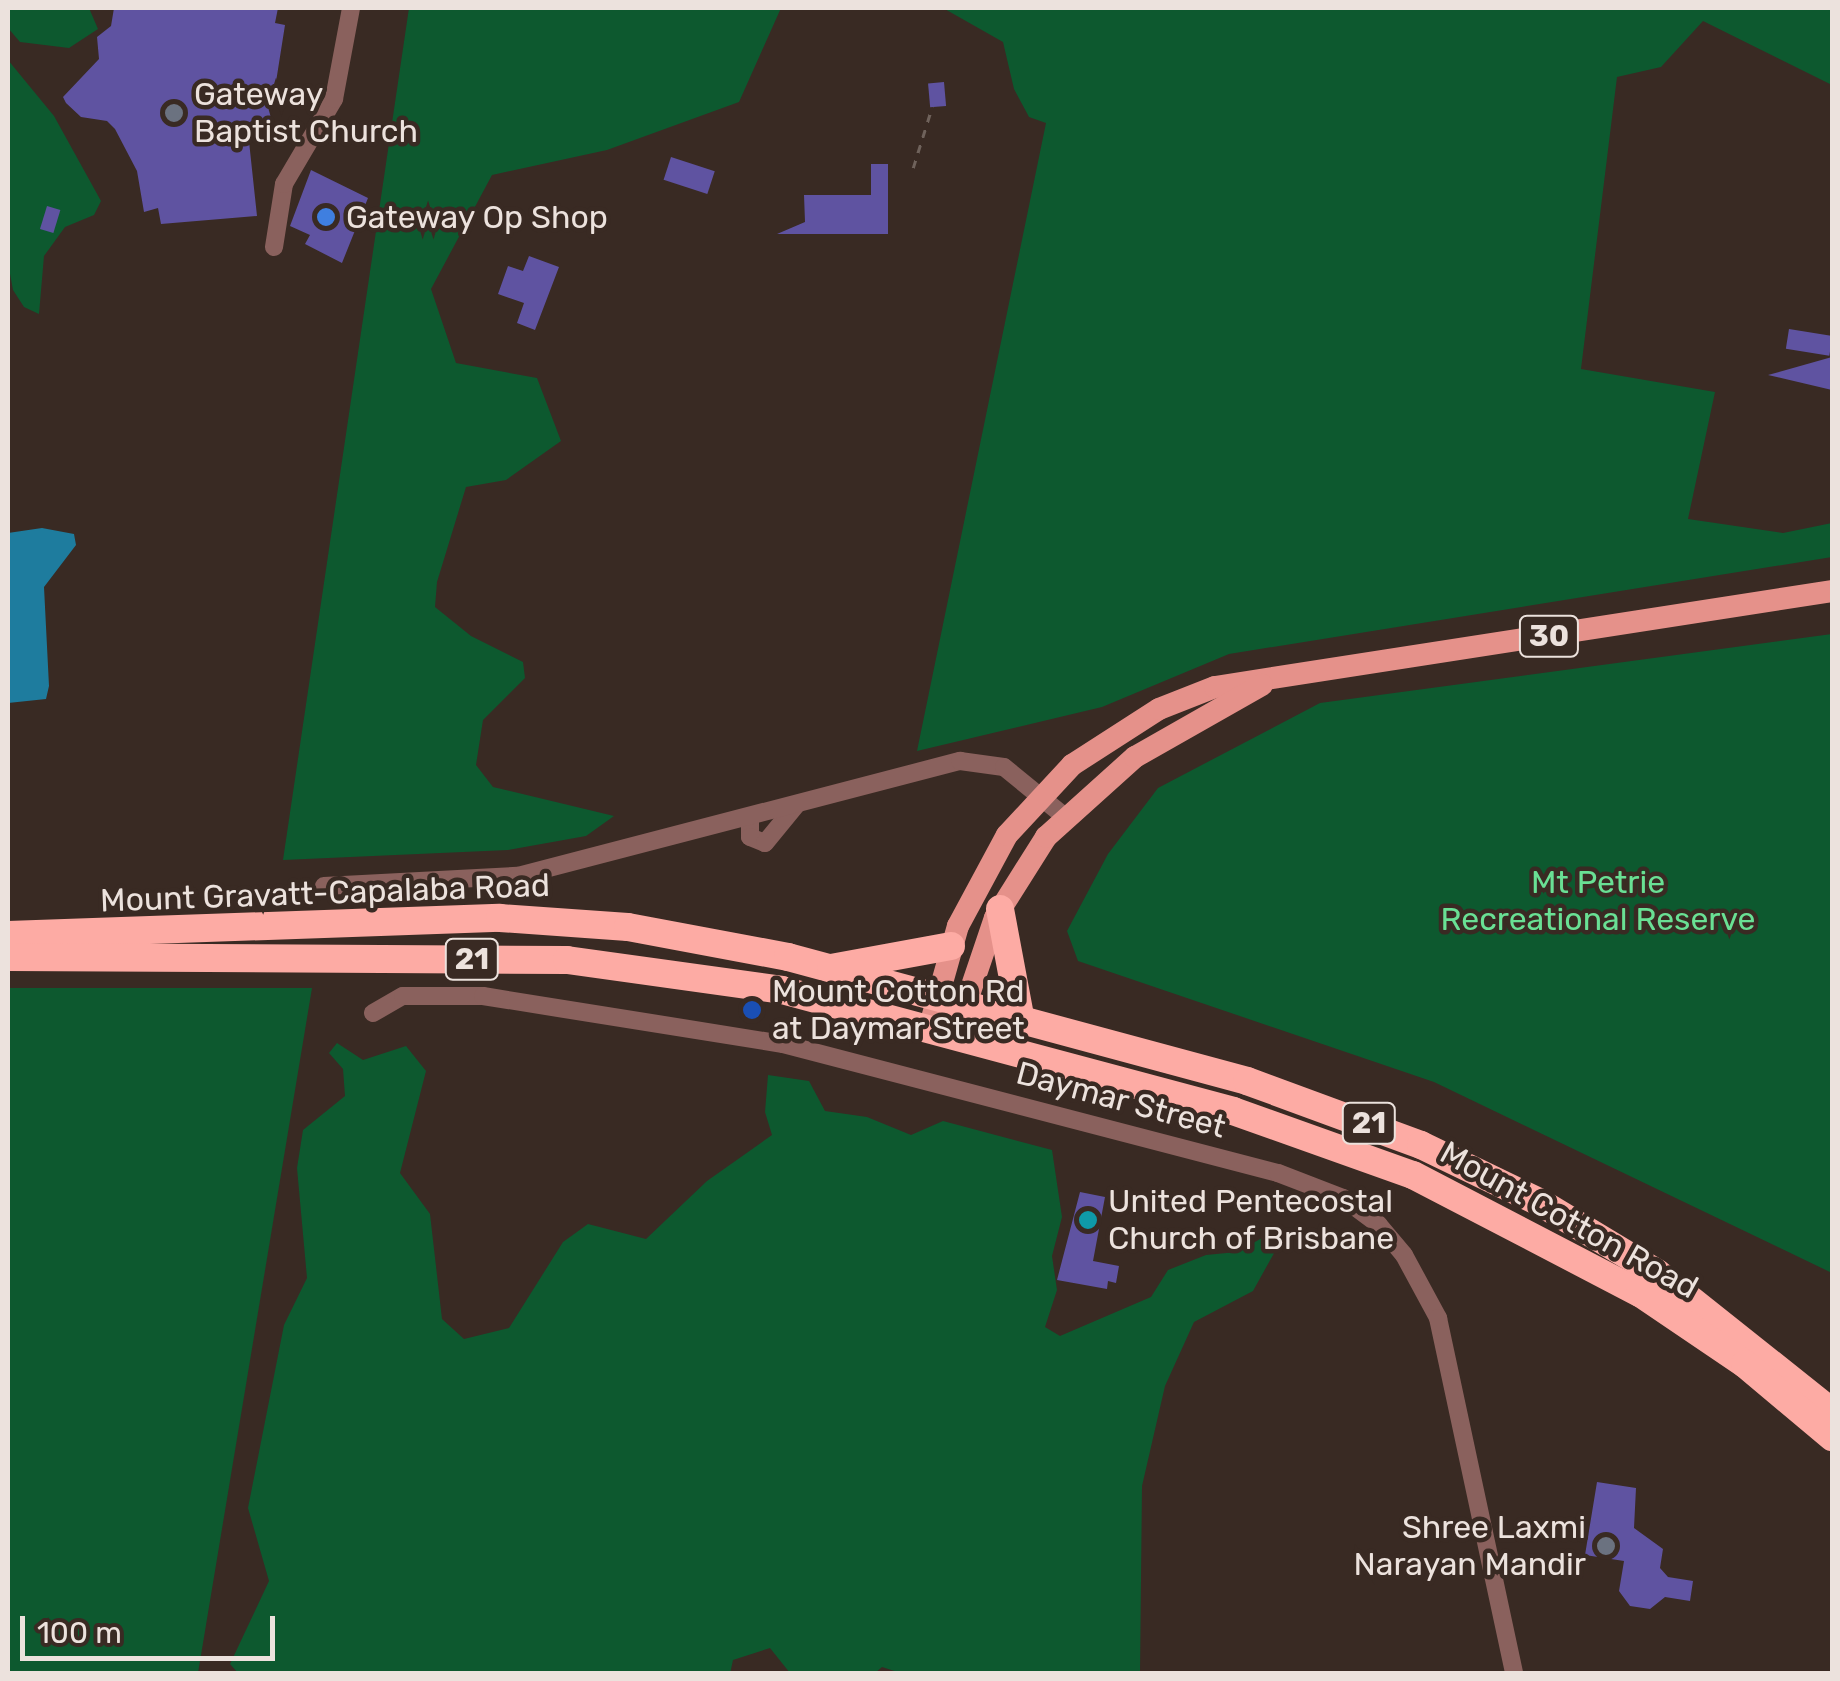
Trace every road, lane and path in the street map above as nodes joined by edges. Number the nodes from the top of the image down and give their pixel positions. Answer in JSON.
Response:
{"nodes":[{"id":1,"x":351,"y":8,"type":"edge"},
{"id":2,"x":932,"y":106,"type":"dead end"},
{"id":3,"x":914,"y":168,"type":"dead end"},
{"id":4,"x":274,"y":247,"type":"dead end"},
{"id":5,"x":1832,"y":591,"type":"edge"},
{"id":6,"x":1266,"y":683,"type":"junction"},
{"id":7,"x":1040,"y":795,"type":"junction"},
{"id":8,"x":798,"y":804,"type":"junction"},
{"id":9,"x":1064,"y":816,"type":"junction"},
{"id":10,"x":750,"y":817,"type":"junction"},
{"id":11,"x":324,"y":886,"type":"dead end"},
{"id":12,"x":1000,"y":909,"type":"junction"},
{"id":13,"x":8,"y":935,"type":"edge"},
{"id":14,"x":951,"y":946,"type":"junction"},
{"id":15,"x":8,"y":957,"type":"edge"},
{"id":16,"x":830,"y":968,"type":"junction"},
{"id":17,"x":937,"y":997,"type":"junction"},
{"id":18,"x":965,"y":1005,"type":"junction"},
{"id":19,"x":373,"y":1014,"type":"dead end"},
{"id":20,"x":1022,"y":1020,"type":"junction"},
{"id":21,"x":942,"y":1033,"type":"junction"},
{"id":22,"x":1832,"y":1412,"type":"edge"},
{"id":23,"x":1832,"y":1436,"type":"edge"},
{"id":24,"x":1514,"y":1674,"type":"edge"}],
"edges":[{"from":1,"to":4,"type":"street"},
{"from":2,"to":3,"type":"path"},
{"from":5,"to":6,"type":"main road","number":"30"},
{"from":6,"to":7,"type":"main road","number":"30"},
{"from":6,"to":9,"type":"main road","number":"30"},
{"from":7,"to":8,"type":"street","name":"Mount Gravatt-Capalaba Road"},
{"from":7,"to":9,"type":"street","name":"Mount Gravatt-Capalaba Road"},
{"from":7,"to":14,"type":"main road","number":"30"},
{"from":8,"to":10,"type":"street","name":"Mount Gravatt-Capalaba Road"},
{"from":8,"to":10,"type":"street"},
{"from":9,"to":12,"type":"main road","number":"30"},
{"from":10,"to":11,"type":"street","name":"Mount Gravatt-Capalaba Road"},
{"from":12,"to":18,"type":"main road","number":"30"},
{"from":12,"to":20,"type":"highway"},
{"from":13,"to":16,"type":"highway","name":"Mount Gravatt-Capalaba Road","number":"21"},
{"from":14,"to":16,"type":"highway"},
{"from":14,"to":17,"type":"main road","number":"30"},
{"from":15,"to":21,"type":"highway","name":"Mount Gravatt-Capalaba Road","number":"21"},
{"from":16,"to":17,"type":"highway","name":"Mount Gravatt-Capalaba Road","number":"21"},
{"from":17,"to":18,"type":"highway","name":"Mount Gravatt-Capalaba Road","number":"21"},
{"from":17,"to":21,"type":"main road"},
{"from":18,"to":20,"type":"highway","name":"Mount Cotton Road","number":"21"},
{"from":18,"to":21,"type":"main road","number":"30"},
{"from":19,"to":24,"type":"street","name":"Daymar Street"},
{"from":20,"to":22,"type":"highway","name":"Mount Cotton Road","number":"21"},
{"from":21,"to":23,"type":"highway","name":"Mount Cotton Road","number":"21"}]}
